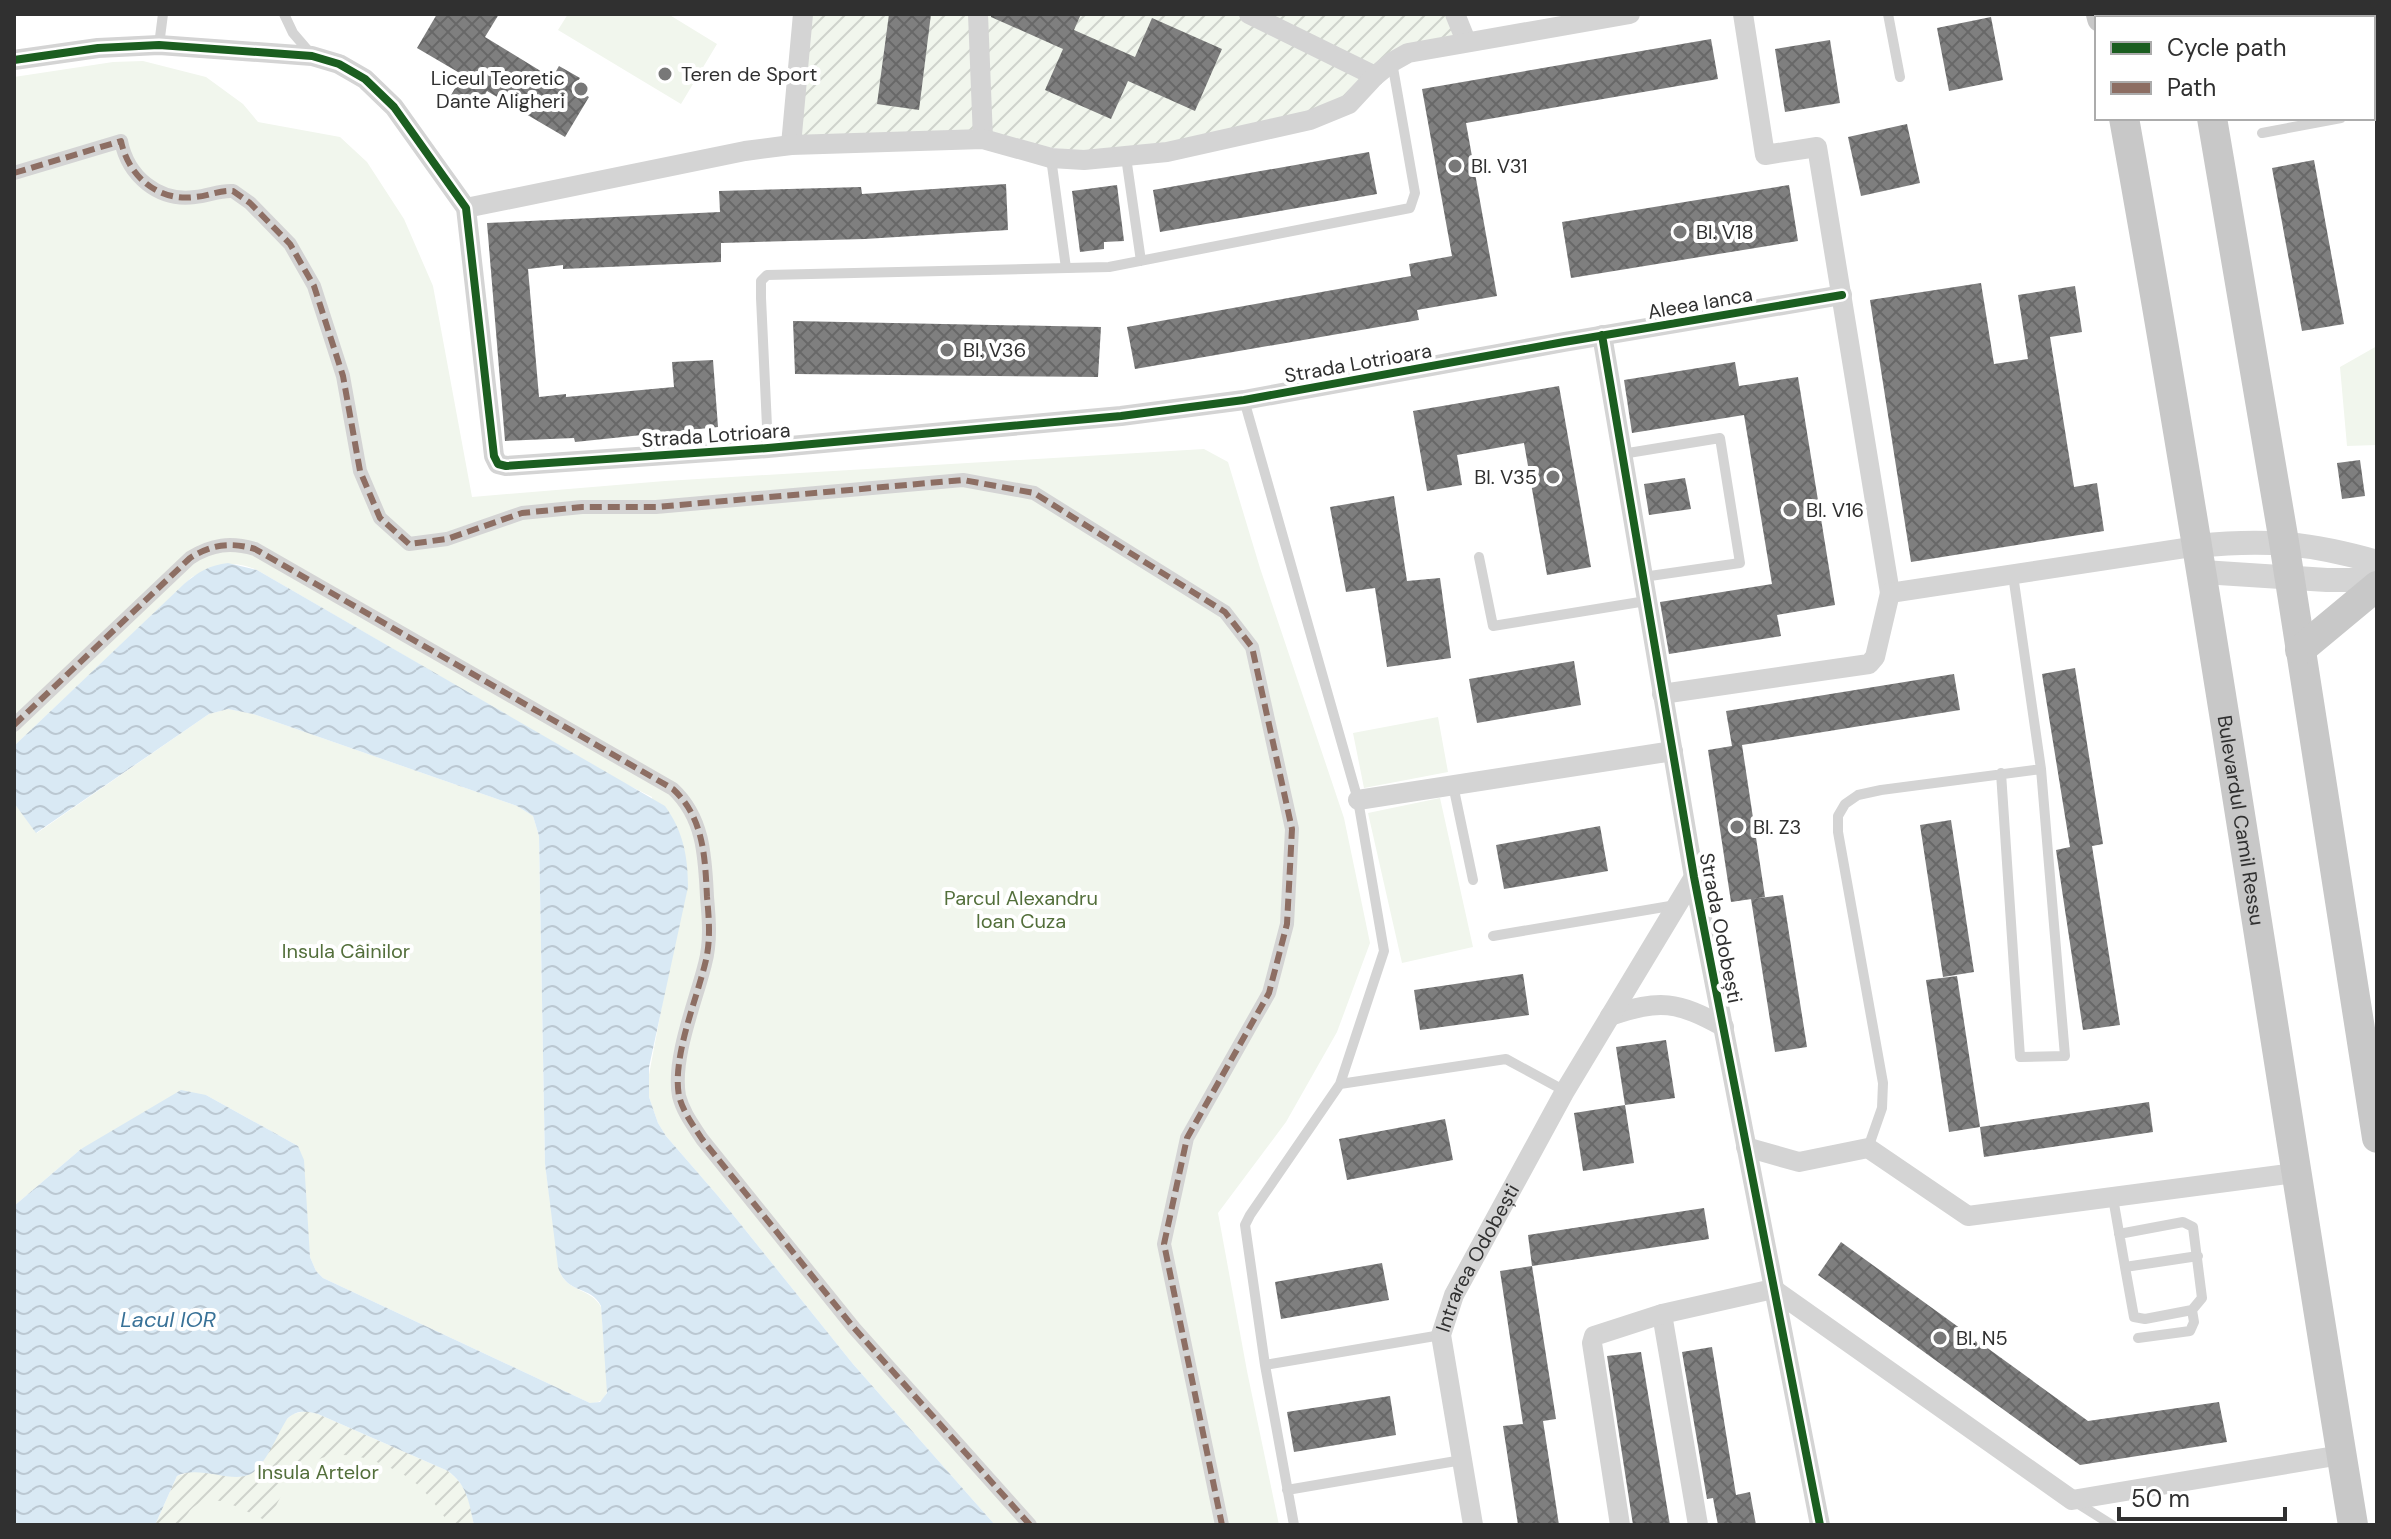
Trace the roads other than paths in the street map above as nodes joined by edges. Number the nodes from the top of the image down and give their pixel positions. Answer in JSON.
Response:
{"nodes":[{"id":1,"x":163,"y":14,"type":"edge"},
{"id":2,"x":284,"y":14,"type":"edge"},
{"id":3,"x":803,"y":14,"type":"edge"},
{"id":4,"x":978,"y":14,"type":"edge"},
{"id":5,"x":1249,"y":14,"type":"edge"},
{"id":6,"x":1455,"y":14,"type":"edge"},
{"id":7,"x":1630,"y":14,"type":"edge"},
{"id":8,"x":1743,"y":14,"type":"edge"},
{"id":9,"x":1888,"y":14,"type":"edge"},
{"id":10,"x":1466,"y":41,"type":"junction"},
{"id":11,"x":159,"y":45,"type":"junction"},
{"id":12,"x":312,"y":56,"type":"junction"},
{"id":13,"x":14,"y":60,"type":"edge"},
{"id":14,"x":1392,"y":62,"type":"junction"},
{"id":15,"x":1375,"y":76,"type":"junction"},
{"id":16,"x":1900,"y":77,"type":"dead end"},
{"id":17,"x":2124,"y":120,"type":"edge"},
{"id":18,"x":2212,"y":120,"type":"edge"},
{"id":19,"x":2330,"y":120,"type":"edge"},
{"id":20,"x":2262,"y":133,"type":"dead end"},
{"id":21,"x":983,"y":139,"type":"junction"},
{"id":22,"x":791,"y":145,"type":"junction"},
{"id":23,"x":1126,"y":157,"type":"junction"},
{"id":24,"x":1051,"y":158,"type":"junction"},
{"id":25,"x":14,"y":173,"type":"edge"},
{"id":26,"x":466,"y":208,"type":"junction"},
{"id":27,"x":1141,"y":261,"type":"junction"},
{"id":28,"x":1066,"y":268,"type":"junction"},
{"id":29,"x":1842,"y":295,"type":"junction"},
{"id":30,"x":1602,"y":335,"type":"junction"},
{"id":31,"x":1564,"y":342,"type":"joint"},
{"id":32,"x":1244,"y":400,"type":"junction"},
{"id":33,"x":768,"y":448,"type":"junction"},
{"id":34,"x":1622,"y":454,"type":"junction"},
{"id":35,"x":2284,"y":542,"type":"junction"},
{"id":36,"x":1479,"y":557,"type":"dead end"},
{"id":37,"x":2200,"y":559,"type":"junction"},
{"id":38,"x":2377,"y":562,"type":"edge"},
{"id":39,"x":2013,"y":575,"type":"junction"},
{"id":40,"x":1643,"y":577,"type":"junction"},
{"id":41,"x":2290,"y":577,"type":"junction"},
{"id":42,"x":2377,"y":583,"type":"edge"},
{"id":43,"x":1890,"y":593,"type":"junction"},
{"id":44,"x":1646,"y":601,"type":"junction"},
{"id":45,"x":2300,"y":650,"type":"junction"},
{"id":46,"x":1662,"y":694,"type":"junction"},
{"id":47,"x":14,"y":725,"type":"edge"},
{"id":48,"x":1673,"y":751,"type":"junction"},
{"id":49,"x":2041,"y":769,"type":"junction"},
{"id":50,"x":2001,"y":773,"type":"junction"},
{"id":51,"x":1453,"y":785,"type":"junction"},
{"id":52,"x":1358,"y":800,"type":"junction"},
{"id":53,"x":1694,"y":877,"type":"junction"},
{"id":54,"x":1473,"y":880,"type":"dead end"},
{"id":55,"x":1678,"y":904,"type":"junction"},
{"id":56,"x":1493,"y":936,"type":"dead end"},
{"id":57,"x":1610,"y":1016,"type":"junction"},
{"id":58,"x":1724,"y":1027,"type":"junction"},
{"id":59,"x":1340,"y":1084,"type":"junction"},
{"id":60,"x":1565,"y":1091,"type":"junction"},
{"id":61,"x":2377,"y":1138,"type":"edge"},
{"id":62,"x":1746,"y":1147,"type":"junction"},
{"id":63,"x":1868,"y":1148,"type":"junction"},
{"id":64,"x":2295,"y":1173,"type":"junction"},
{"id":65,"x":2113,"y":1198,"type":"junction"},
{"id":66,"x":2119,"y":1234,"type":"junction"},
{"id":67,"x":2198,"y":1256,"type":"junction"},
{"id":68,"x":2125,"y":1267,"type":"junction"},
{"id":69,"x":1773,"y":1289,"type":"junction"},
{"id":70,"x":2192,"y":1310,"type":"junction"},
{"id":71,"x":1662,"y":1314,"type":"junction"},
{"id":72,"x":1441,"y":1335,"type":"junction"},
{"id":73,"x":2138,"y":1338,"type":"dead end"},
{"id":74,"x":1265,"y":1365,"type":"junction"},
{"id":75,"x":2341,"y":1455,"type":"junction"},
{"id":76,"x":1462,"y":1460,"type":"junction"},
{"id":77,"x":1287,"y":1490,"type":"junction"},
{"id":78,"x":2072,"y":1500,"type":"junction"},
{"id":79,"x":1030,"y":1525,"type":"edge"},
{"id":80,"x":1222,"y":1525,"type":"edge"},
{"id":81,"x":1294,"y":1525,"type":"edge"},
{"id":82,"x":1473,"y":1525,"type":"edge"},
{"id":83,"x":1620,"y":1525,"type":"edge"},
{"id":84,"x":1698,"y":1525,"type":"edge"},
{"id":85,"x":1820,"y":1525,"type":"edge"},
{"id":86,"x":2112,"y":1525,"type":"edge"},
{"id":87,"x":2353,"y":1525,"type":"edge"}],
"edges":[{"from":1,"to":11,"type":"lane"},
{"from":2,"to":12,"type":"lane"},
{"from":3,"to":22,"type":"street"},
{"from":4,"to":21,"type":"street"},
{"from":5,"to":15,"type":"street"},
{"from":6,"to":10,"type":"street"},
{"from":7,"to":10,"type":"street"},
{"from":8,"to":29,"type":"street"},
{"from":9,"to":16,"type":"lane"},
{"from":10,"to":14,"type":"street"},
{"from":11,"to":12,"type":"street","name":"Strada Lotrioara"},
{"from":11,"to":13,"type":"street","name":"Strada Lotrioara"},
{"from":12,"to":26,"type":"street","name":"Strada Lotrioara"},
{"from":14,"to":15,"type":"street"},
{"from":14,"to":27,"type":"lane"},
{"from":15,"to":23,"type":"street"},
{"from":17,"to":37,"type":"main road","name":"Bulevardul Camil Ressu"},
{"from":18,"to":35,"type":"main road"},
{"from":19,"to":20,"type":"lane"},
{"from":21,"to":22,"type":"street"},
{"from":21,"to":24,"type":"street"},
{"from":22,"to":26,"type":"street"},
{"from":23,"to":24,"type":"street"},
{"from":23,"to":27,"type":"lane"},
{"from":24,"to":28,"type":"lane"},
{"from":25,"to":80,"type":"street"},
{"from":26,"to":33,"type":"street","name":"Strada Lotrioara"},
{"from":27,"to":28,"type":"lane"},
{"from":28,"to":33,"type":"lane"},
{"from":29,"to":30,"type":"street","name":"Aleea Ianca"},
{"from":29,"to":43,"type":"street"},
{"from":30,"to":31,"type":"street","name":"Aleea Ianca"},
{"from":30,"to":34,"type":"street","name":"Strada Odobești"},
{"from":31,"to":32,"type":"street","name":"Strada Lotrioara"},
{"from":32,"to":33,"type":"street","name":"Strada Lotrioara"},
{"from":32,"to":52,"type":"lane"},
{"from":34,"to":40,"type":"street","name":"Strada Odobești"},
{"from":34,"to":40,"type":"lane"},
{"from":35,"to":37,"type":"street"},
{"from":35,"to":38,"type":"street"},
{"from":35,"to":41,"type":"main road"},
{"from":36,"to":44,"type":"lane"},
{"from":37,"to":39,"type":"street"},
{"from":37,"to":41,"type":"street"},
{"from":37,"to":64,"type":"main road","name":"Bulevardul Camil Ressu"},
{"from":39,"to":43,"type":"street"},
{"from":39,"to":49,"type":"lane"},
{"from":40,"to":44,"type":"street","name":"Strada Odobești"},
{"from":41,"to":42,"type":"street"},
{"from":41,"to":45,"type":"main road"},
{"from":42,"to":45,"type":"main road"},
{"from":43,"to":46,"type":"street"},
{"from":44,"to":46,"type":"street","name":"Strada Odobești"},
{"from":45,"to":61,"type":"main road"},
{"from":46,"to":48,"type":"street","name":"Strada Odobești"},
{"from":47,"to":79,"type":"street"},
{"from":48,"to":51,"type":"street"},
{"from":48,"to":53,"type":"street","name":"Strada Odobești"},
{"from":49,"to":50,"type":"lane"},
{"from":49,"to":50,"type":"lane"},
{"from":50,"to":63,"type":"lane"},
{"from":51,"to":52,"type":"street"},
{"from":51,"to":54,"type":"lane"},
{"from":52,"to":59,"type":"lane"},
{"from":53,"to":55,"type":"street","name":"Intrarea Odobești"},
{"from":53,"to":58,"type":"street","name":"Strada Odobești"},
{"from":55,"to":56,"type":"lane"},
{"from":55,"to":57,"type":"street","name":"Intrarea Odobești"},
{"from":57,"to":58,"type":"street"},
{"from":57,"to":60,"type":"street","name":"Intrarea Odobești"},
{"from":58,"to":62,"type":"street","name":"Strada Odobești"},
{"from":59,"to":60,"type":"lane"},
{"from":59,"to":74,"type":"lane"},
{"from":60,"to":72,"type":"street","name":"Intrarea Odobești"},
{"from":62,"to":63,"type":"street"},
{"from":62,"to":69,"type":"street","name":"Strada Odobești"},
{"from":63,"to":65,"type":"street"},
{"from":64,"to":65,"type":"street"},
{"from":64,"to":75,"type":"main road","name":"Bulevardul Camil Ressu"},
{"from":65,"to":66,"type":"lane"},
{"from":66,"to":67,"type":"lane"},
{"from":66,"to":68,"type":"lane"},
{"from":67,"to":68,"type":"lane"},
{"from":67,"to":70,"type":"lane"},
{"from":68,"to":70,"type":"lane"},
{"from":69,"to":71,"type":"street"},
{"from":69,"to":78,"type":"street"},
{"from":69,"to":85,"type":"street","name":"Strada Odobești"},
{"from":70,"to":73,"type":"lane"},
{"from":71,"to":83,"type":"street"},
{"from":71,"to":84,"type":"street"},
{"from":72,"to":74,"type":"lane"},
{"from":72,"to":76,"type":"street","name":"Intrarea Odobești"},
{"from":74,"to":77,"type":"lane"},
{"from":75,"to":78,"type":"street"},
{"from":75,"to":87,"type":"main road","name":"Bulevardul Camil Ressu"},
{"from":76,"to":77,"type":"lane"},
{"from":76,"to":82,"type":"street","name":"Intrarea Odobești"},
{"from":77,"to":81,"type":"lane"},
{"from":78,"to":86,"type":"lane"}]}
